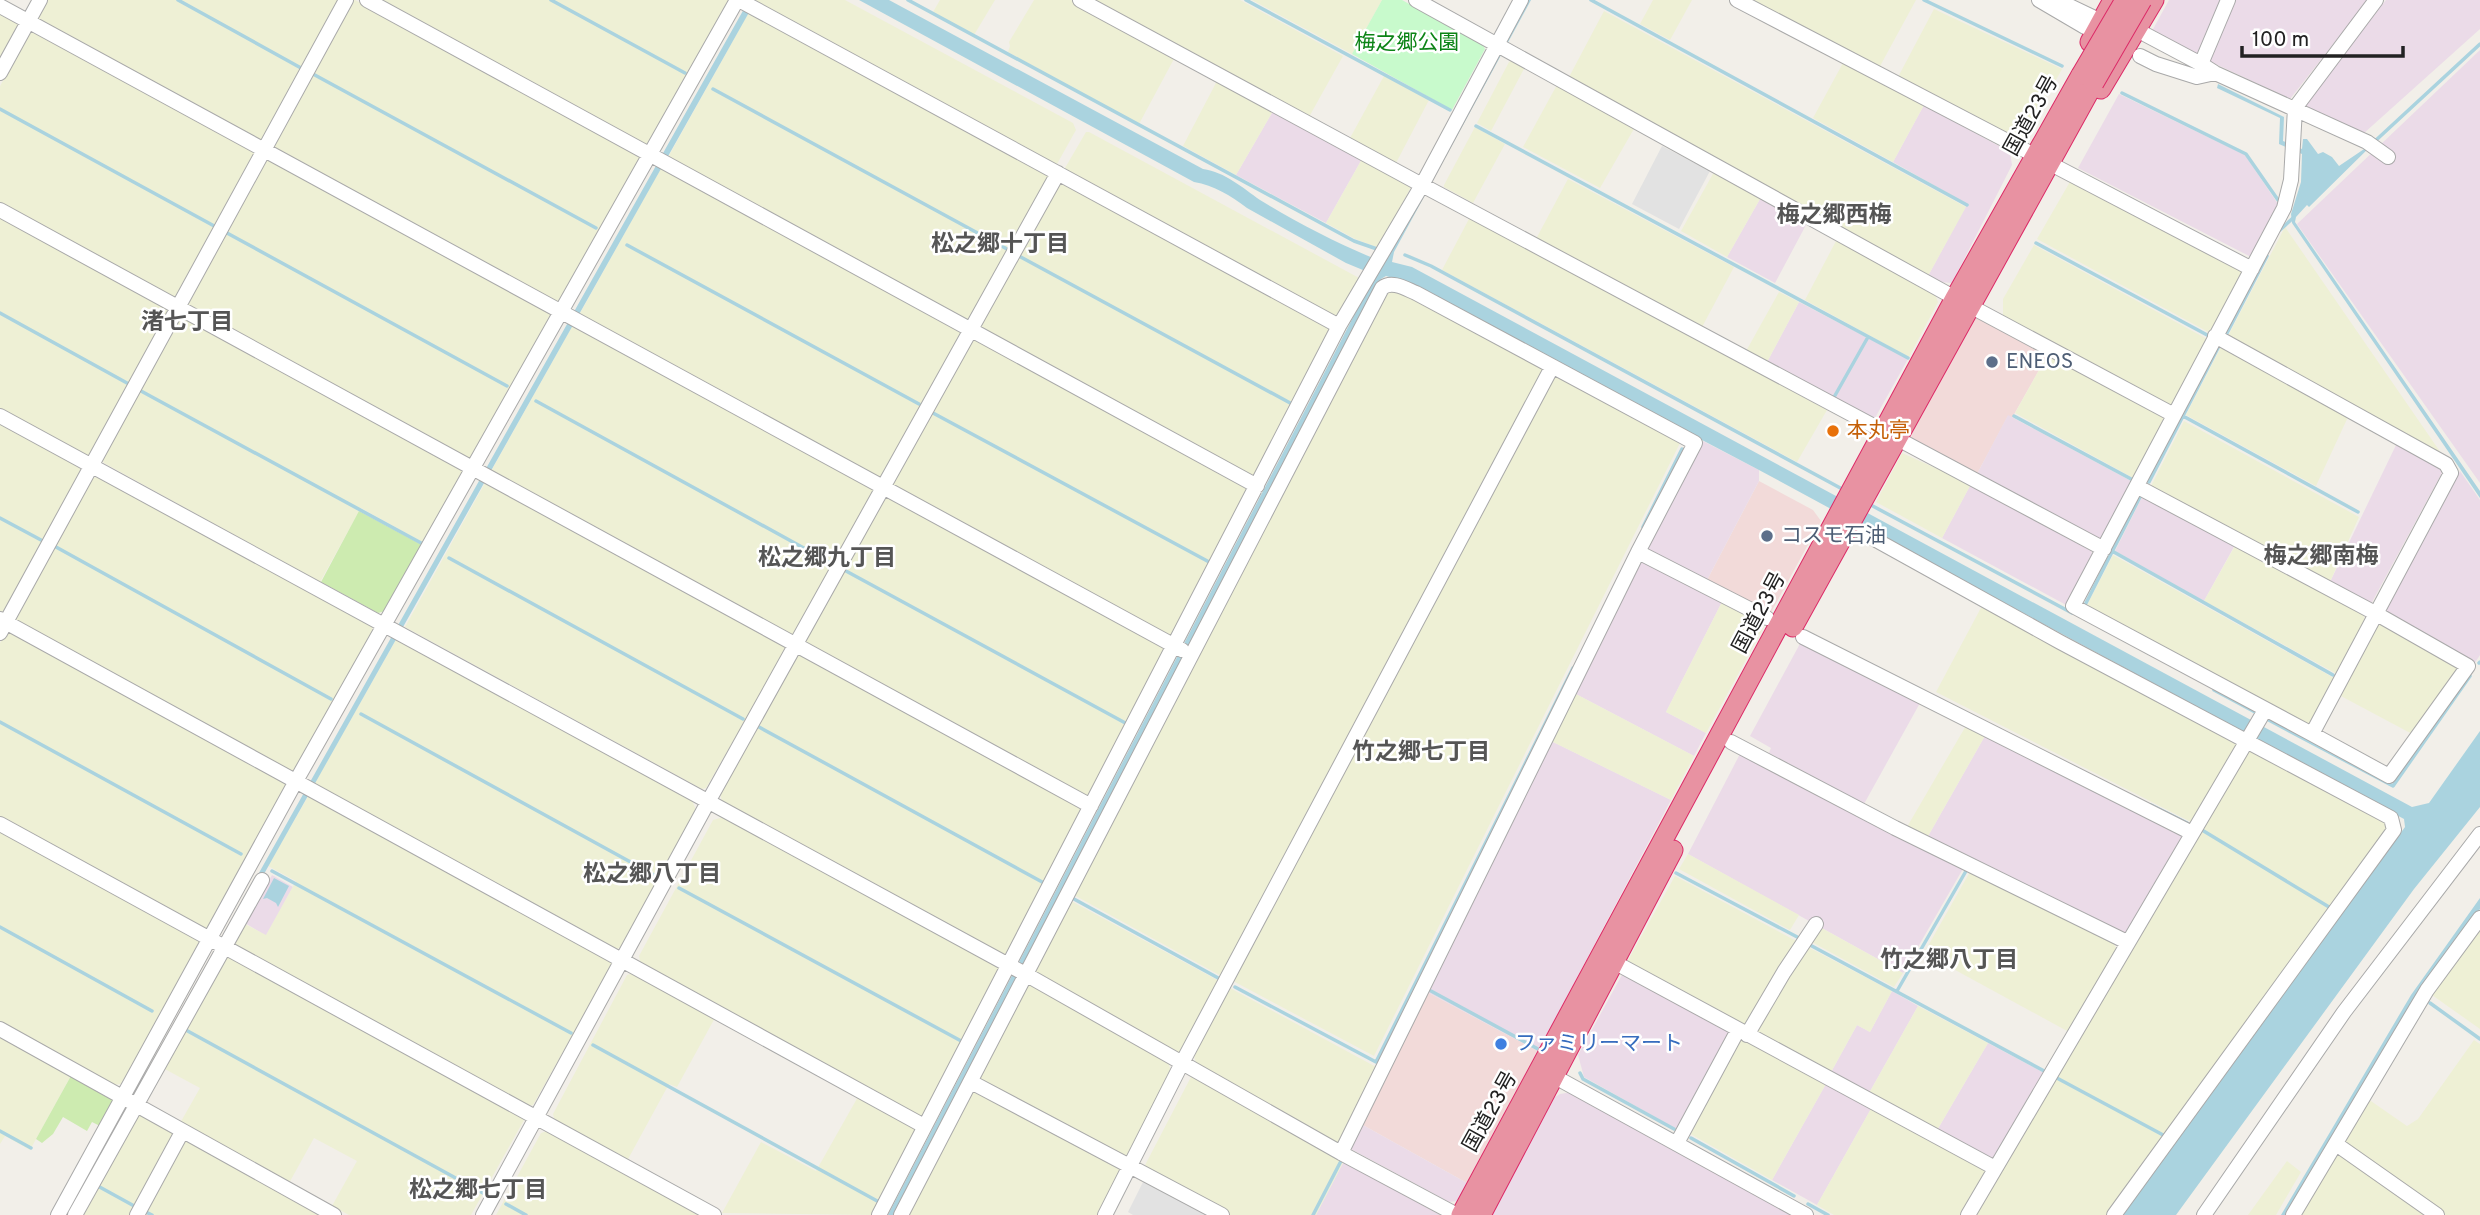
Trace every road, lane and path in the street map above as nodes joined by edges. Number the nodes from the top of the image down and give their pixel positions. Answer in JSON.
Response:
{"nodes":[{"id":1,"x":40,"y":0,"type":"edge"},
{"id":2,"x":346,"y":0,"type":"edge"},
{"id":3,"x":367,"y":0,"type":"edge"},
{"id":4,"x":1080,"y":0,"type":"edge"},
{"id":5,"x":1416,"y":0,"type":"edge"},
{"id":6,"x":1521,"y":0,"type":"edge"},
{"id":7,"x":1737,"y":0,"type":"edge"},
{"id":8,"x":2039,"y":0,"type":"edge"},
{"id":9,"x":2057,"y":0,"type":"edge"},
{"id":10,"x":2113,"y":0,"type":"edge"},
{"id":11,"x":2125,"y":0,"type":"edge"},
{"id":12,"x":2143,"y":0,"type":"edge"},
{"id":13,"x":2154,"y":0,"type":"edge"},
{"id":14,"x":2228,"y":0,"type":"edge"},
{"id":15,"x":2376,"y":0,"type":"edge"},
{"id":16,"x":743,"y":3,"type":"edge"},
{"id":17,"x":0,"y":6,"type":"edge"},
{"id":18,"x":28,"y":21,"type":"junction"},
{"id":19,"x":2093,"y":24,"type":"junction"},
{"id":20,"x":2137,"y":30,"type":"junction"},
{"id":21,"x":1502,"y":46,"type":"junction"},
{"id":22,"x":2140,"y":56,"type":"dead end"},
{"id":23,"x":2202,"y":64,"type":"junction"},
{"id":24,"x":0,"y":73,"type":"edge"},
{"id":25,"x":2215,"y":73,"type":"junction"},
{"id":26,"x":2088,"y":79,"type":"junction"},
{"id":27,"x":2295,"y":108,"type":"junction"},
{"id":28,"x":2377,"y":149,"type":"dead end"},
{"id":29,"x":264,"y":150,"type":"junction"},
{"id":30,"x":658,"y":159,"type":"junction"},
{"id":31,"x":2043,"y":160,"type":"junction"},
{"id":32,"x":1058,"y":173,"type":"junction"},
{"id":33,"x":1426,"y":188,"type":"junction"},
{"id":34,"x":0,"y":210,"type":"edge"},
{"id":35,"x":2252,"y":269,"type":"junction"},
{"id":36,"x":1373,"y":282,"type":"junction"},
{"id":37,"x":1963,"y":302,"type":"junction"},
{"id":38,"x":179,"y":306,"type":"junction"},
{"id":39,"x":569,"y":316,"type":"junction"},
{"id":40,"x":1339,"y":326,"type":"junction"},
{"id":41,"x":970,"y":330,"type":"junction"},
{"id":42,"x":2215,"y":336,"type":"junction"},
{"id":43,"x":1552,"y":367,"type":"junction"},
{"id":44,"x":2174,"y":415,"type":"junction"},
{"id":45,"x":0,"y":416,"type":"edge"},
{"id":46,"x":1890,"y":435,"type":"junction"},
{"id":47,"x":92,"y":466,"type":"junction"},
{"id":48,"x":480,"y":473,"type":"junction"},
{"id":49,"x":1257,"y":486,"type":"junction"},
{"id":50,"x":883,"y":487,"type":"junction"},
{"id":51,"x":2138,"y":487,"type":"junction"},
{"id":52,"x":1845,"y":522,"type":"junction"},
{"id":53,"x":2104,"y":550,"type":"junction"},
{"id":54,"x":1638,"y":552,"type":"junction"},
{"id":55,"x":2375,"y":613,"type":"junction"},
{"id":56,"x":1767,"y":618,"type":"dead end"},
{"id":57,"x":2,"y":625,"type":"edge"},
{"id":58,"x":392,"y":630,"type":"junction"},
{"id":59,"x":1803,"y":637,"type":"dead end"},
{"id":60,"x":795,"y":646,"type":"junction"},
{"id":61,"x":1175,"y":646,"type":"junction"},
{"id":62,"x":1192,"y":655,"type":"junction"},
{"id":63,"x":2262,"y":715,"type":"junction"},
{"id":64,"x":2312,"y":734,"type":"junction"},
{"id":65,"x":2247,"y":739,"type":"junction"},
{"id":66,"x":1731,"y":742,"type":"junction"},
{"id":67,"x":304,"y":786,"type":"junction"},
{"id":68,"x":708,"y":802,"type":"junction"},
{"id":69,"x":1091,"y":806,"type":"junction"},
{"id":70,"x":0,"y":824,"type":"edge"},
{"id":71,"x":2192,"y":832,"type":"junction"},
{"id":72,"x":2480,"y":834,"type":"edge"},
{"id":73,"x":262,"y":880,"type":"dead end"},
{"id":74,"x":2480,"y":918,"type":"edge"},
{"id":75,"x":1816,"y":924,"type":"dead end"},
{"id":76,"x":2127,"y":942,"type":"junction"},
{"id":77,"x":217,"y":943,"type":"junction"},
{"id":78,"x":622,"y":961,"type":"junction"},
{"id":79,"x":1614,"y":962,"type":"junction"},
{"id":80,"x":1010,"y":966,"type":"junction"},
{"id":81,"x":1027,"y":975,"type":"junction"},
{"id":82,"x":0,"y":1029,"type":"edge"},
{"id":83,"x":1743,"y":1032,"type":"junction"},
{"id":84,"x":1182,"y":1063,"type":"junction"},
{"id":85,"x":1548,"y":1073,"type":"junction"},
{"id":86,"x":971,"y":1082,"type":"junction"},
{"id":87,"x":122,"y":1098,"type":"junction"},
{"id":88,"x":136,"y":1106,"type":"junction"},
{"id":89,"x":537,"y":1118,"type":"junction"},
{"id":90,"x":924,"y":1126,"type":"junction"},
{"id":91,"x":182,"y":1132,"type":"junction"},
{"id":92,"x":1677,"y":1143,"type":"junction"},
{"id":93,"x":2336,"y":1144,"type":"junction"},
{"id":94,"x":1341,"y":1153,"type":"junction"},
{"id":95,"x":1130,"y":1167,"type":"junction"},
{"id":96,"x":1995,"y":1168,"type":"junction"},
{"id":97,"x":58,"y":1215,"type":"edge"},
{"id":98,"x":75,"y":1215,"type":"edge"},
{"id":99,"x":137,"y":1215,"type":"edge"},
{"id":100,"x":334,"y":1215,"type":"edge"},
{"id":101,"x":483,"y":1215,"type":"edge"},
{"id":102,"x":714,"y":1215,"type":"edge"},
{"id":103,"x":879,"y":1215,"type":"edge"},
{"id":104,"x":901,"y":1215,"type":"edge"},
{"id":105,"x":1105,"y":1215,"type":"edge"},
{"id":106,"x":1222,"y":1215,"type":"edge"},
{"id":107,"x":1459,"y":1215,"type":"edge"},
{"id":108,"x":1481,"y":1215,"type":"edge"},
{"id":109,"x":1806,"y":1215,"type":"edge"},
{"id":110,"x":1968,"y":1215,"type":"edge"},
{"id":111,"x":2114,"y":1215,"type":"edge"},
{"id":112,"x":2204,"y":1215,"type":"edge"},
{"id":113,"x":2293,"y":1215,"type":"edge"},
{"id":114,"x":2437,"y":1215,"type":"edge"}],
"edges":[{"from":1,"to":18,"type":"street"},
{"from":2,"to":29,"type":"street"},
{"from":3,"to":30,"type":"street"},
{"from":4,"to":33,"type":"street"},
{"from":5,"to":21,"type":"street"},
{"from":6,"to":21,"type":"street"},
{"from":7,"to":31,"type":"street"},
{"from":8,"to":19,"type":"street"},
{"from":9,"to":19,"type":"street"},
{"from":10,"to":19,"type":"highway"},
{"from":11,"to":26,"type":"highway","name":"国道23号","bridge":true},
{"from":12,"to":26,"type":"highway","name":"国道23号","bridge":true},
{"from":13,"to":20,"type":"highway"},
{"from":14,"to":23,"type":"street"},
{"from":15,"to":27,"type":"street"},
{"from":16,"to":30,"type":"street"},
{"from":16,"to":32,"type":"street"},
{"from":17,"to":18,"type":"street"},
{"from":18,"to":24,"type":"street"},
{"from":18,"to":29,"type":"street"},
{"from":19,"to":31,"type":"highway"},
{"from":20,"to":23,"type":"street"},
{"from":20,"to":31,"type":"highway"},
{"from":21,"to":33,"type":"street"},
{"from":21,"to":37,"type":"street"},
{"from":22,"to":25,"type":"street"},
{"from":23,"to":25,"type":"street"},
{"from":25,"to":27,"type":"street"},
{"from":26,"to":31,"type":"highway","name":"国道23号"},
{"from":27,"to":28,"type":"street"},
{"from":27,"to":35,"type":"street"},
{"from":29,"to":38,"type":"street"},
{"from":29,"to":39,"type":"street"},
{"from":30,"to":39,"type":"street"},
{"from":30,"to":41,"type":"street"},
{"from":31,"to":35,"type":"street"},
{"from":31,"to":37,"type":"highway","name":"国道23号"},
{"from":32,"to":40,"type":"street"},
{"from":32,"to":41,"type":"street"},
{"from":33,"to":36,"type":"street"},
{"from":33,"to":46,"type":"street"},
{"from":34,"to":38,"type":"street"},
{"from":35,"to":42,"type":"street"},
{"from":36,"to":40,"type":"street"},
{"from":36,"to":43,"type":"street"},
{"from":36,"to":62,"type":"street"},
{"from":37,"to":44,"type":"street"},
{"from":37,"to":46,"type":"highway","name":"国道23号"},
{"from":38,"to":47,"type":"street"},
{"from":38,"to":48,"type":"street"},
{"from":39,"to":48,"type":"street"},
{"from":39,"to":50,"type":"street"},
{"from":40,"to":49,"type":"street"},
{"from":41,"to":49,"type":"street"},
{"from":41,"to":50,"type":"street"},
{"from":42,"to":44,"type":"street"},
{"from":42,"to":55,"type":"street"},
{"from":43,"to":54,"type":"street"},
{"from":43,"to":84,"type":"street"},
{"from":44,"to":51,"type":"street"},
{"from":45,"to":47,"type":"street"},
{"from":46,"to":52,"type":"highway","name":"国道23号"},
{"from":46,"to":53,"type":"street"},
{"from":47,"to":57,"type":"street"},
{"from":47,"to":58,"type":"street"},
{"from":48,"to":58,"type":"street"},
{"from":48,"to":60,"type":"street"},
{"from":49,"to":61,"type":"street"},
{"from":50,"to":60,"type":"street"},
{"from":50,"to":61,"type":"street"},
{"from":51,"to":53,"type":"street"},
{"from":51,"to":55,"type":"street"},
{"from":52,"to":65,"type":"street"},
{"from":52,"to":66,"type":"highway","name":"国道23号"},
{"from":52,"to":85,"type":"highway","name":"国道23号"},
{"from":53,"to":63,"type":"street"},
{"from":54,"to":56,"type":"street"},
{"from":54,"to":94,"type":"street"},
{"from":55,"to":64,"type":"street"},
{"from":55,"to":64,"type":"street"},
{"from":57,"to":67,"type":"street"},
{"from":58,"to":67,"type":"street"},
{"from":58,"to":68,"type":"street"},
{"from":59,"to":71,"type":"street"},
{"from":60,"to":68,"type":"street"},
{"from":60,"to":69,"type":"street"},
{"from":61,"to":62,"type":"street"},
{"from":61,"to":69,"type":"street"},
{"from":62,"to":81,"type":"street"},
{"from":63,"to":64,"type":"street"},
{"from":63,"to":65,"type":"street"},
{"from":65,"to":71,"type":"street"},
{"from":65,"to":111,"type":"street"},
{"from":66,"to":76,"type":"street"},
{"from":66,"to":79,"type":"highway","name":"国道23号"},
{"from":67,"to":77,"type":"street"},
{"from":67,"to":78,"type":"street"},
{"from":68,"to":78,"type":"street"},
{"from":68,"to":80,"type":"street"},
{"from":69,"to":80,"type":"street"},
{"from":70,"to":77,"type":"street"},
{"from":71,"to":76,"type":"street"},
{"from":72,"to":112,"type":"street"},
{"from":73,"to":77,"type":"street"},
{"from":74,"to":93,"type":"street"},
{"from":75,"to":83,"type":"street"},
{"from":76,"to":96,"type":"street"},
{"from":77,"to":87,"type":"street"},
{"from":77,"to":88,"type":"street"},
{"from":77,"to":89,"type":"street"},
{"from":78,"to":89,"type":"street"},
{"from":78,"to":90,"type":"street"},
{"from":79,"to":83,"type":"street"},
{"from":79,"to":85,"type":"highway","name":"国道23号"},
{"from":80,"to":81,"type":"street"},
{"from":80,"to":90,"type":"street"},
{"from":81,"to":84,"type":"street"},
{"from":81,"to":86,"type":"street"},
{"from":82,"to":87,"type":"street"},
{"from":83,"to":92,"type":"street"},
{"from":83,"to":96,"type":"street"},
{"from":84,"to":94,"type":"street"},
{"from":84,"to":95,"type":"street"},
{"from":85,"to":92,"type":"street"},
{"from":85,"to":107,"type":"highway","name":"国道23号"},
{"from":85,"to":108,"type":"highway","name":"国道23号"},
{"from":86,"to":95,"type":"street"},
{"from":86,"to":104,"type":"street"},
{"from":87,"to":88,"type":"street"},
{"from":87,"to":97,"type":"street"},
{"from":88,"to":91,"type":"street"},
{"from":88,"to":98,"type":"street"},
{"from":89,"to":101,"type":"street"},
{"from":89,"to":102,"type":"street"},
{"from":90,"to":103,"type":"street"},
{"from":91,"to":99,"type":"street"},
{"from":91,"to":100,"type":"street"},
{"from":92,"to":109,"type":"street"},
{"from":93,"to":113,"type":"street"},
{"from":93,"to":114,"type":"street"},
{"from":94,"to":107,"type":"street"},
{"from":95,"to":105,"type":"street"},
{"from":95,"to":106,"type":"street"},
{"from":96,"to":110,"type":"street"}]}
